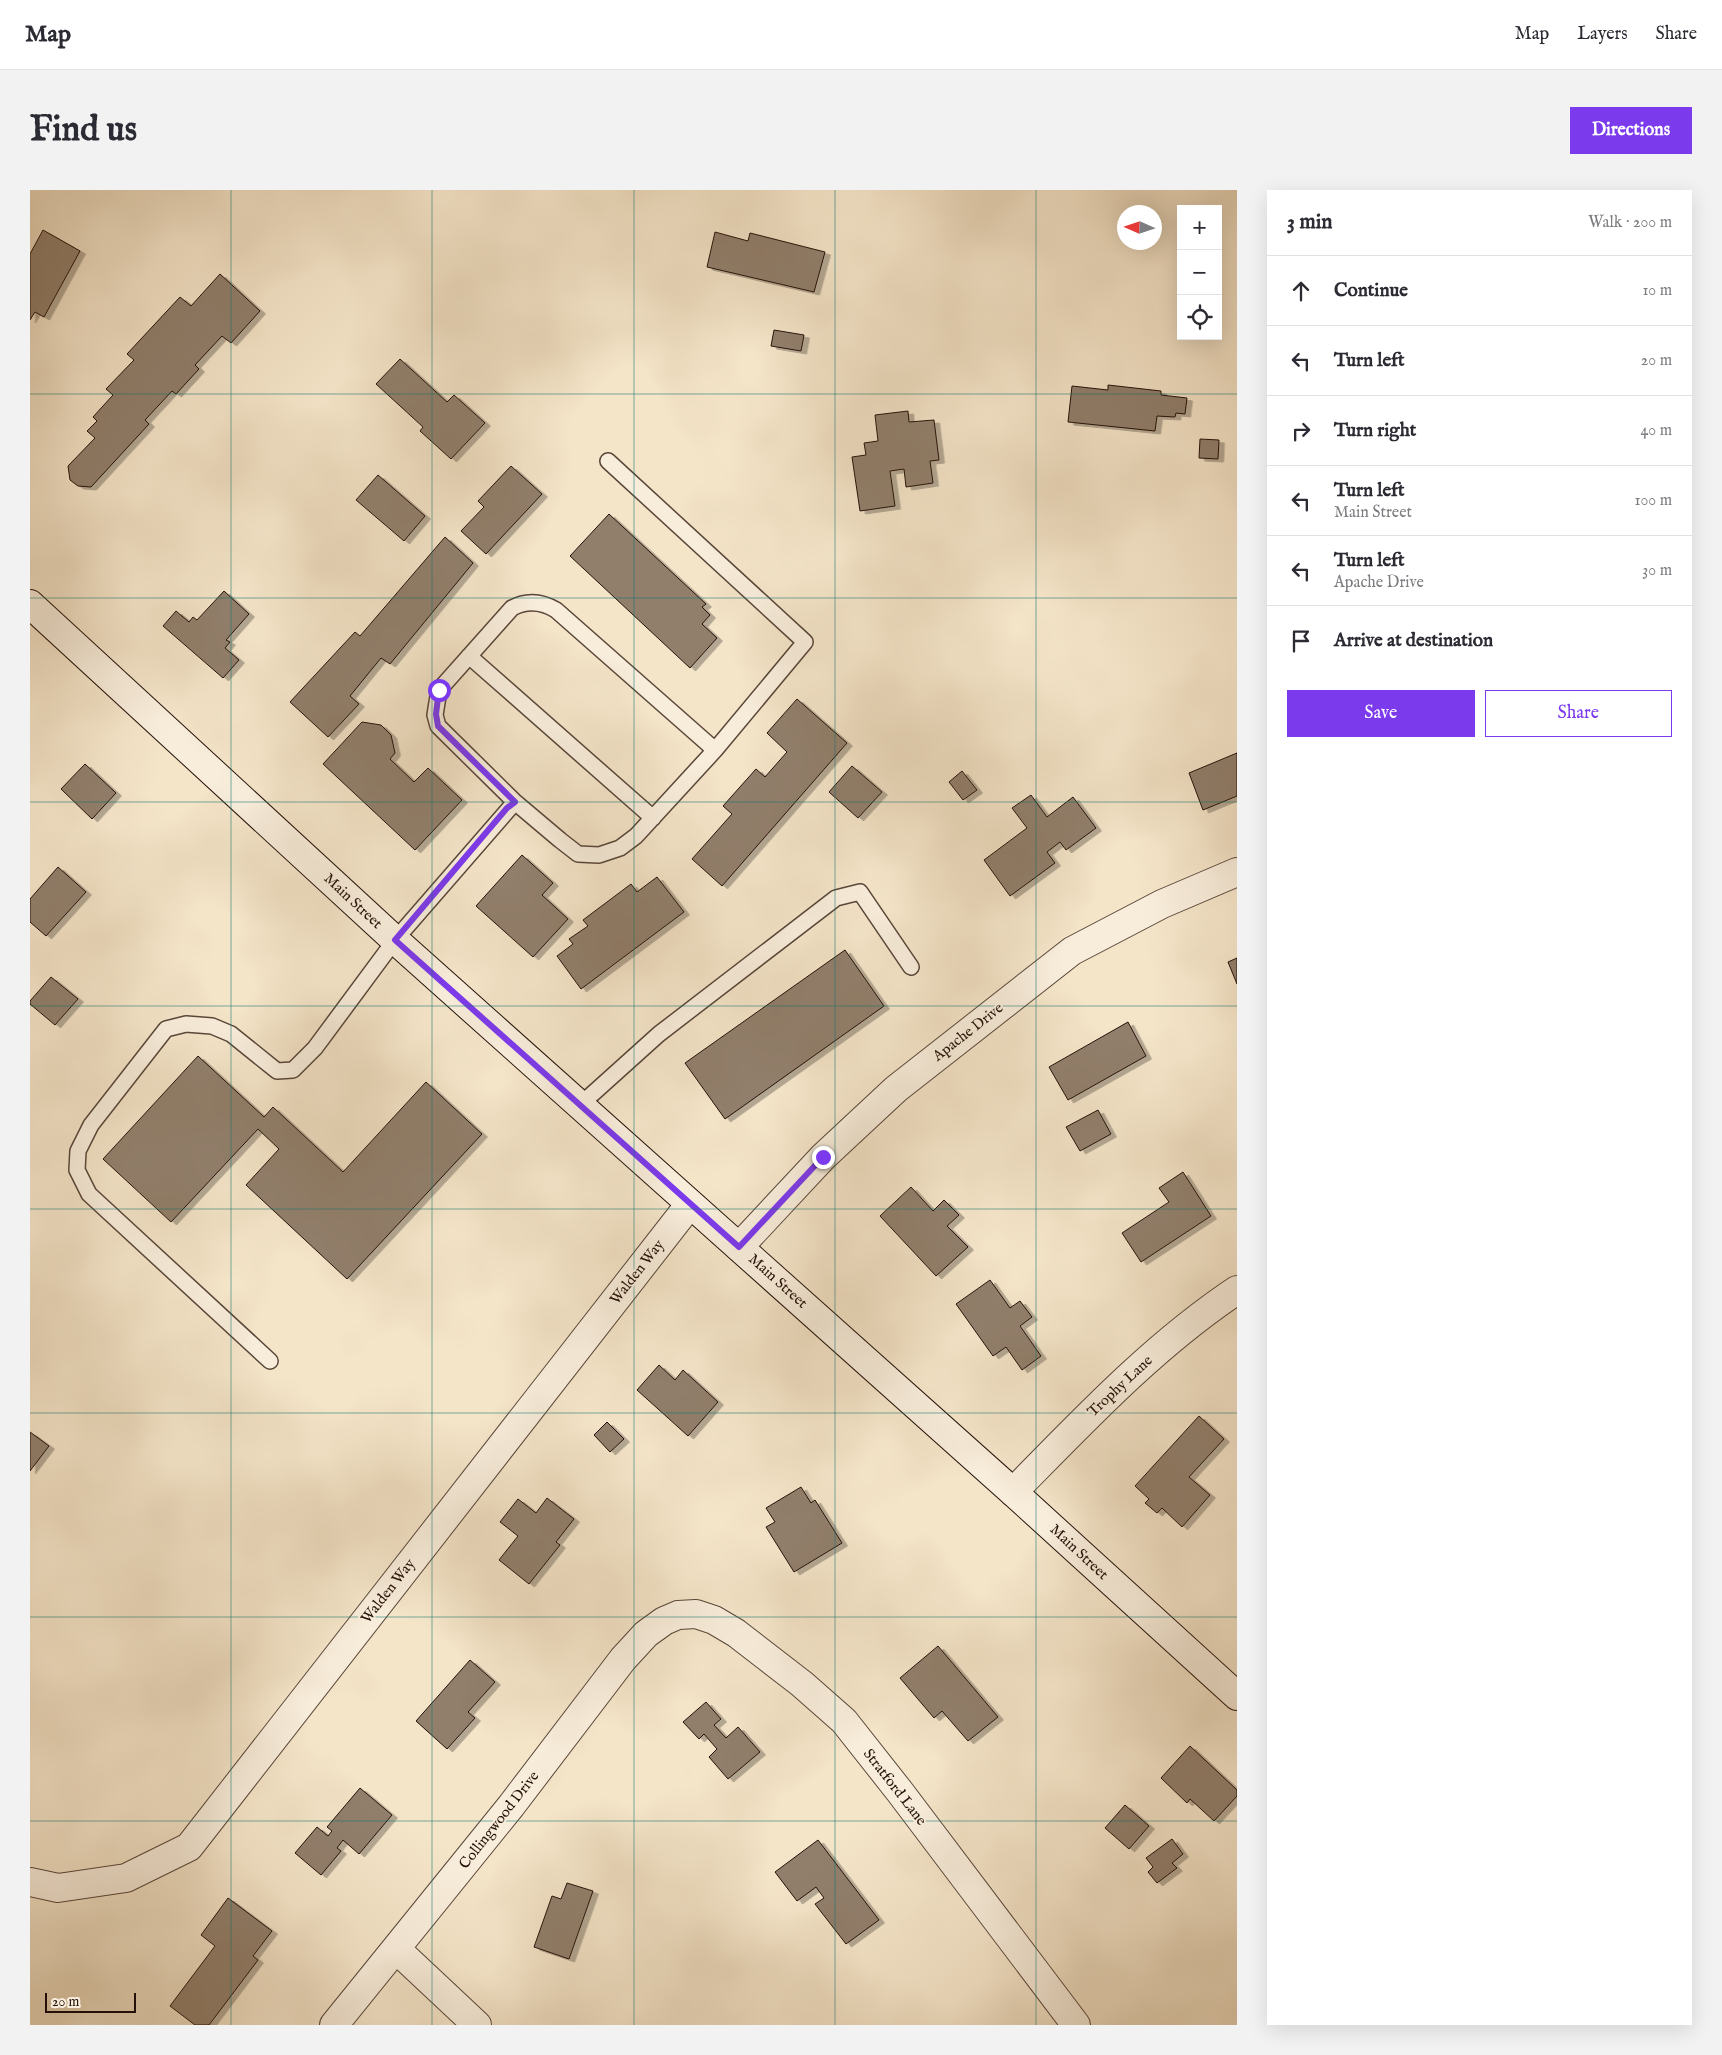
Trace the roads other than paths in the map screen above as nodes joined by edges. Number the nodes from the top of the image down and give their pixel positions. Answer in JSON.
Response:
{"nodes":[{"id":1,"x":608,"y":461,"type":"dead end"},
{"id":2,"x":30,"y":604,"type":"edge"},
{"id":3,"x":469,"y":656,"type":"junction"},
{"id":4,"x":715,"y":750,"type":"junction"},
{"id":5,"x":515,"y":802,"type":"junction"},
{"id":6,"x":653,"y":818,"type":"junction"},
{"id":7,"x":1237,"y":872,"type":"edge"},
{"id":8,"x":395,"y":940,"type":"junction"},
{"id":9,"x":910,"y":967,"type":"dead end"},
{"id":10,"x":579,"y":1106,"type":"junction"},
{"id":11,"x":690,"y":1204,"type":"junction"},
{"id":12,"x":739,"y":1247,"type":"junction"},
{"id":13,"x":1237,"y":1290,"type":"edge"},
{"id":14,"x":270,"y":1361,"type":"dead end"},
{"id":15,"x":1013,"y":1492,"type":"junction"},
{"id":16,"x":666,"y":1620,"type":"joint"},
{"id":17,"x":1237,"y":1696,"type":"edge"},
{"id":18,"x":30,"y":1882,"type":"edge"},
{"id":19,"x":396,"y":1949,"type":"junction"},
{"id":20,"x":334,"y":2025,"type":"edge"},
{"id":21,"x":477,"y":2025,"type":"edge"},
{"id":22,"x":1076,"y":2025,"type":"edge"}],
"edges":[{"from":1,"to":4,"type":"lane"},
{"from":2,"to":8,"type":"street","name":"Main Street"},
{"from":3,"to":4,"type":"lane"},
{"from":3,"to":5,"type":"lane"},
{"from":3,"to":6,"type":"lane"},
{"from":4,"to":6,"type":"lane"},
{"from":5,"to":6,"type":"lane"},
{"from":5,"to":8,"type":"lane"},
{"from":7,"to":12,"type":"street","name":"Apache Drive"},
{"from":8,"to":10,"type":"street","name":"Main Street"},
{"from":8,"to":14,"type":"lane"},
{"from":9,"to":10,"type":"lane"},
{"from":10,"to":11,"type":"street","name":"Main Street"},
{"from":11,"to":12,"type":"street","name":"Main Street"},
{"from":11,"to":18,"type":"street","name":"Walden Way"},
{"from":12,"to":15,"type":"street","name":"Main Street"},
{"from":13,"to":15,"type":"street","name":"Trophy Lane"},
{"from":15,"to":17,"type":"street","name":"Main Street"},
{"from":16,"to":19,"type":"street","name":"Collingwood Drive"},
{"from":16,"to":22,"type":"street","name":"Stratford Lane"},
{"from":19,"to":20,"type":"street","name":"Collingwood Drive"},
{"from":19,"to":21,"type":"street"}]}
